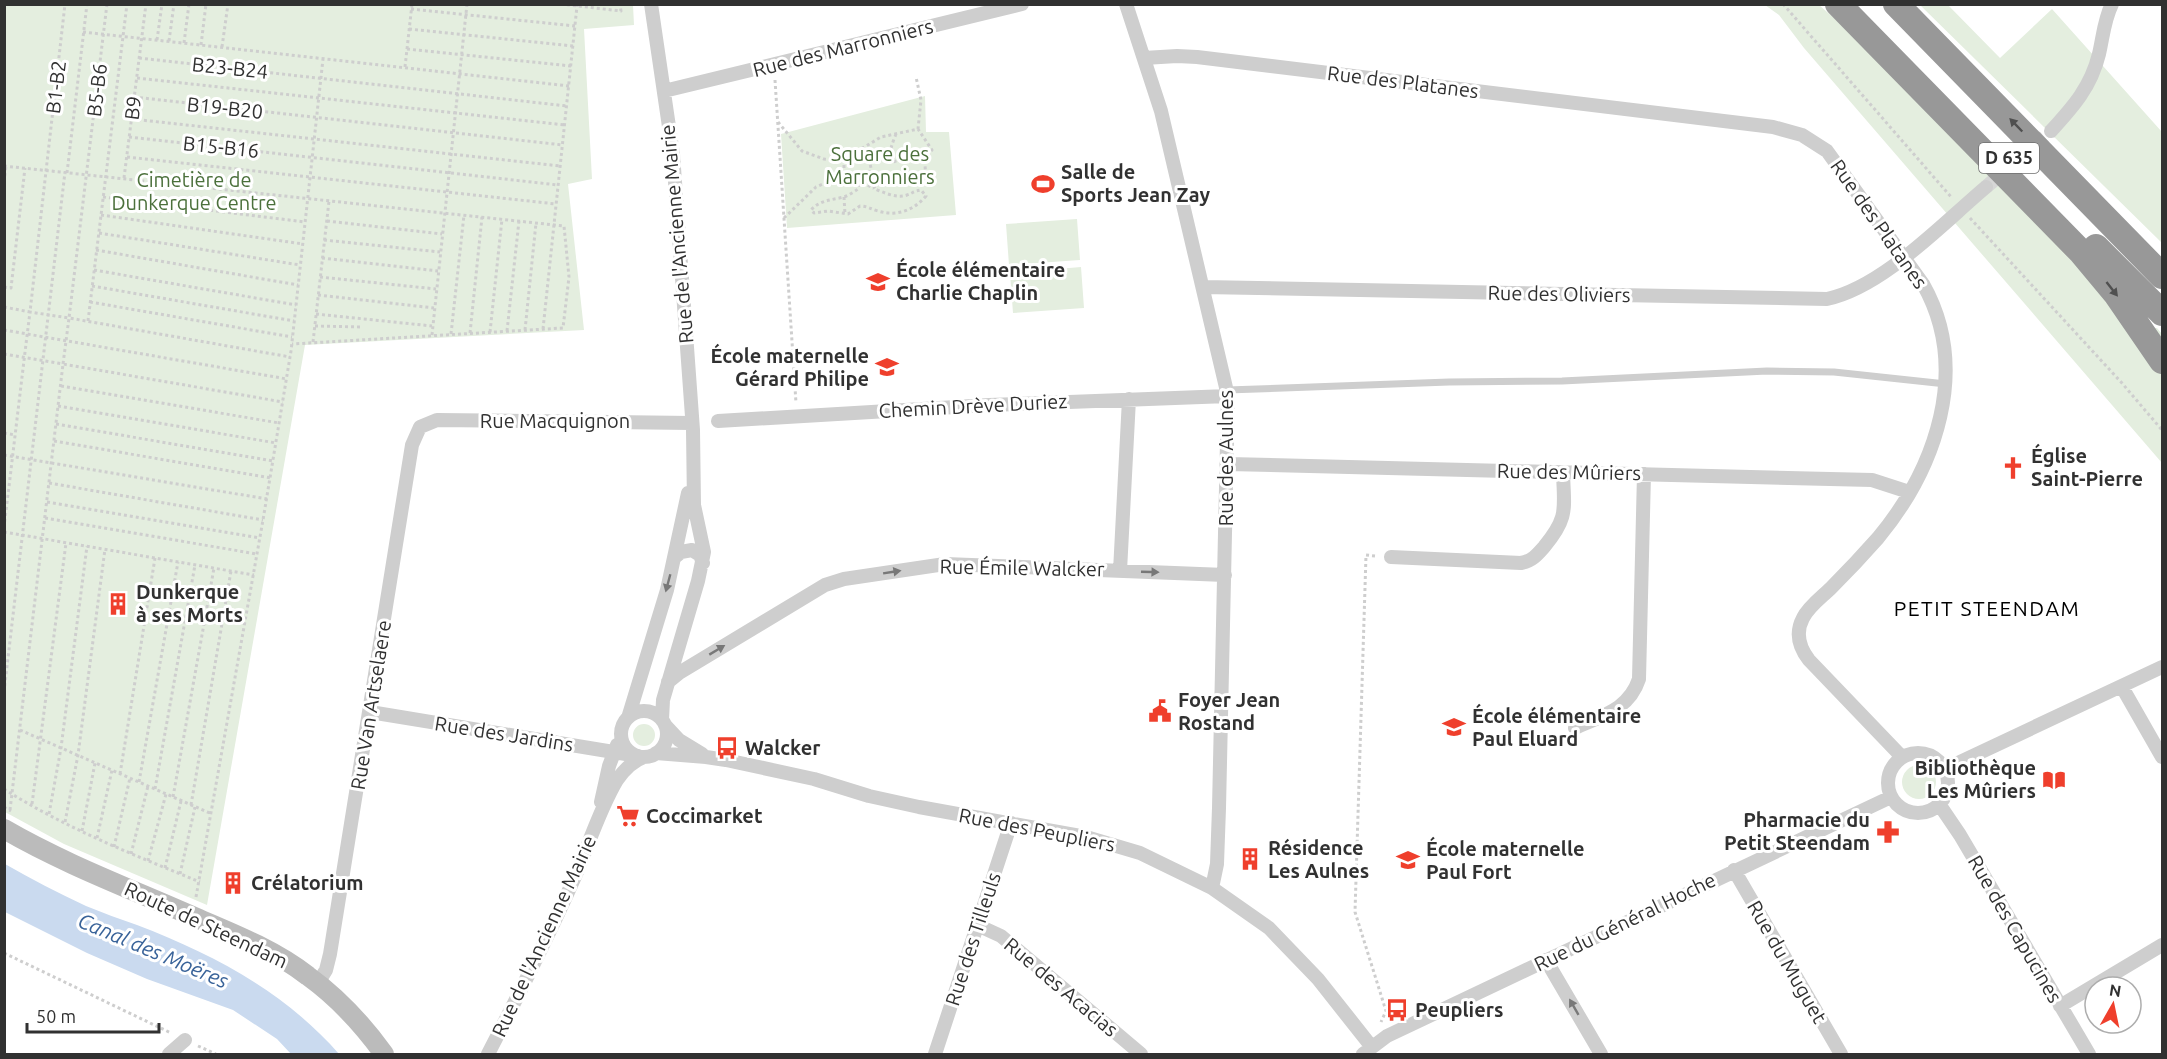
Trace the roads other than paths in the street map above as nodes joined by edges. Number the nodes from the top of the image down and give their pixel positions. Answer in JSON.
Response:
{"nodes":[{"id":1,"x":651,"y":4,"type":"edge"},
{"id":2,"x":1022,"y":4,"type":"edge"},
{"id":3,"x":1126,"y":4,"type":"edge"},
{"id":4,"x":1838,"y":4,"type":"edge"},
{"id":5,"x":1854,"y":4,"type":"edge"},
{"id":6,"x":1896,"y":4,"type":"edge"},
{"id":7,"x":2112,"y":4,"type":"edge"},
{"id":8,"x":1144,"y":58,"type":"junction"},
{"id":9,"x":664,"y":91,"type":"junction"},
{"id":10,"x":2050,"y":131,"type":"tunnel mouth"},
{"id":11,"x":1986,"y":187,"type":"tunnel mouth"},
{"id":12,"x":1905,"y":258,"type":"junction"},
{"id":13,"x":2163,"y":276,"type":"edge"},
{"id":14,"x":1203,"y":287,"type":"junction"},
{"id":15,"x":2163,"y":314,"type":"edge"},
{"id":16,"x":2163,"y":362,"type":"edge"},
{"id":17,"x":1946,"y":384,"type":"junction"},
{"id":18,"x":1228,"y":393,"type":"junction"},
{"id":19,"x":1129,"y":399,"type":"junction"},
{"id":20,"x":718,"y":421,"type":"dead end"},
{"id":21,"x":692,"y":423,"type":"junction"},
{"id":22,"x":420,"y":427,"type":"joint"},
{"id":23,"x":693,"y":464,"type":"junction"},
{"id":24,"x":1228,"y":464,"type":"junction"},
{"id":25,"x":1563,"y":472,"type":"junction"},
{"id":26,"x":1644,"y":474,"type":"junction"},
{"id":27,"x":1909,"y":492,"type":"junction"},
{"id":28,"x":675,"y":557,"type":"junction"},
{"id":29,"x":1391,"y":557,"type":"road end"},
{"id":30,"x":703,"y":563,"type":"junction"},
{"id":31,"x":1120,"y":571,"type":"junction"},
{"id":32,"x":1226,"y":575,"type":"junction"},
{"id":33,"x":2163,"y":667,"type":"edge"},
{"id":34,"x":668,"y":682,"type":"junction"},
{"id":35,"x":2122,"y":687,"type":"junction"},
{"id":36,"x":370,"y":712,"type":"junction"},
{"id":37,"x":628,"y":718,"type":"junction"},
{"id":38,"x":663,"y":723,"type":"junction"},
{"id":39,"x":1575,"y":728,"type":"dead end"},
{"id":40,"x":621,"y":732,"type":"junction"},
{"id":41,"x":614,"y":752,"type":"junction"},
{"id":42,"x":646,"y":755,"type":"junction"},
{"id":43,"x":706,"y":757,"type":"junction"},
{"id":44,"x":1902,"y":757,"type":"junction"},
{"id":45,"x":2163,"y":757,"type":"edge"},
{"id":46,"x":1945,"y":769,"type":"junction"},
{"id":47,"x":1891,"y":797,"type":"junction"},
{"id":48,"x":1939,"y":804,"type":"junction"},
{"id":49,"x":598,"y":817,"type":"junction"},
{"id":50,"x":7,"y":819,"type":"edge"},
{"id":51,"x":1011,"y":823,"type":"junction"},
{"id":52,"x":1734,"y":870,"type":"junction"},
{"id":53,"x":1212,"y":888,"type":"junction"},
{"id":54,"x":977,"y":925,"type":"junction"},
{"id":55,"x":2163,"y":945,"type":"edge"},
{"id":56,"x":1546,"y":960,"type":"junction"},
{"id":57,"x":318,"y":983,"type":"junction"},
{"id":58,"x":2060,"y":1006,"type":"junction"},
{"id":59,"x":185,"y":1040,"type":"road end"},
{"id":60,"x":1366,"y":1052,"type":"edge"},
{"id":61,"x":168,"y":1054,"type":"edge"},
{"id":62,"x":384,"y":1054,"type":"edge"},
{"id":63,"x":488,"y":1054,"type":"edge"},
{"id":64,"x":935,"y":1054,"type":"edge"},
{"id":65,"x":1141,"y":1054,"type":"edge"},
{"id":66,"x":1601,"y":1054,"type":"edge"},
{"id":67,"x":1841,"y":1054,"type":"edge"},
{"id":68,"x":2089,"y":1054,"type":"edge"}],
"edges":[{"from":1,"to":9,"type":"street","name":"Rue de l'Ancienne Mairie"},
{"from":2,"to":9,"type":"street","name":"Rue des Marronniers"},
{"from":3,"to":8,"type":"street","name":"Rue des Aulnes"},
{"from":4,"to":16,"type":"highway","one_way":true},
{"from":5,"to":15,"type":"highway","number":"D 635"},
{"from":13,"to":6,"type":"highway","number":"D 635","one_way":true},
{"from":7,"to":10,"type":"street"},
{"from":8,"to":12,"type":"street","name":"Rue des Platanes"},
{"from":8,"to":14,"type":"street","name":"Rue des Aulnes"},
{"from":9,"to":21,"type":"street","name":"Rue de l'Ancienne Mairie"},
{"from":11,"to":12,"type":"street","name":"Rue des Oliviers"},
{"from":12,"to":14,"type":"street","name":"Rue des Oliviers"},
{"from":12,"to":17,"type":"street","name":"Rue des Platanes"},
{"from":14,"to":18,"type":"street","name":"Rue des Aulnes"},
{"from":17,"to":18,"type":"lane"},
{"from":17,"to":27,"type":"street","name":"Rue des Platanes"},
{"from":18,"to":19,"type":"street","name":"Chemin Drève Duriez"},
{"from":18,"to":24,"type":"street","name":"Rue des Aulnes"},
{"from":19,"to":20,"type":"street","name":"Chemin Drève Duriez"},
{"from":19,"to":31,"type":"street"},
{"from":21,"to":22,"type":"street","name":"Rue Macquignon"},
{"from":21,"to":23,"type":"street","name":"Rue de l'Ancienne Mairie"},
{"from":22,"to":36,"type":"street","name":"Rue Van Artselaere"},
{"from":23,"to":28,"type":"street","name":"Rue de l'Ancienne Mairie"},
{"from":23,"to":30,"type":"street","name":"Rue de l'Ancienne Mairie"},
{"from":24,"to":25,"type":"street","name":"Rue des Mûriers"},
{"from":24,"to":32,"type":"street","name":"Rue des Aulnes"},
{"from":25,"to":26,"type":"street","name":"Rue des Mûriers"},
{"from":25,"to":29,"type":"street"},
{"from":26,"to":27,"type":"street","name":"Rue des Mûriers"},
{"from":26,"to":39,"type":"street"},
{"from":27,"to":44,"type":"street","name":"Rue des Platanes"},
{"from":28,"to":30,"type":"street"},
{"from":28,"to":37,"type":"street","name":"Rue de l'Ancienne Mairie","one_way":true},
{"from":30,"to":34,"type":"street","name":"Rue de l'Ancienne Mairie"},
{"from":31,"to":32,"type":"street","name":"Rue Émile Walcker","one_way":true},
{"from":34,"to":31,"type":"street","name":"Rue Émile Walcker","one_way":true},
{"from":32,"to":53,"type":"street","name":"Rue des Aulnes"},
{"from":33,"to":35,"type":"street"},
{"from":34,"to":38,"type":"street","name":"Rue de l'Ancienne Mairie"},
{"from":35,"to":45,"type":"street"},
{"from":35,"to":46,"type":"street"},
{"from":36,"to":41,"type":"street","name":"Rue des Jardins"},
{"from":36,"to":57,"type":"street","name":"Rue Van Artselaere"},
{"from":37,"to":38,"type":"street"},
{"from":37,"to":40,"type":"street"},
{"from":38,"to":42,"type":"street"},
{"from":38,"to":43,"type":"street","name":"Rue des Peupliers"},
{"from":40,"to":41,"type":"street","name":"Rue de l'Ancienne Mairie"},
{"from":40,"to":42,"type":"street"},
{"from":41,"to":42,"type":"street","name":"Rue des Jardins"},
{"from":41,"to":49,"type":"street","name":"Rue de l'Ancienne Mairie"},
{"from":42,"to":43,"type":"street","name":"Rue des Peupliers"},
{"from":42,"to":49,"type":"street","name":"Rue de l'Ancienne Mairie"},
{"from":43,"to":51,"type":"street","name":"Rue des Peupliers"},
{"from":44,"to":46,"type":"street"},
{"from":44,"to":47,"type":"street"},
{"from":46,"to":48,"type":"street"},
{"from":47,"to":48,"type":"street"},
{"from":47,"to":52,"type":"street","name":"Rue du Général Hoche"},
{"from":48,"to":58,"type":"street","name":"Rue des Capucines"},
{"from":49,"to":63,"type":"street","name":"Rue de l'Ancienne Mairie"},
{"from":50,"to":57,"type":"street","name":"Route de Steendam"},
{"from":51,"to":53,"type":"street","name":"Rue des Peupliers"},
{"from":51,"to":54,"type":"street","name":"Rue des Tilleuls"},
{"from":52,"to":56,"type":"street","name":"Rue du Général Hoche"},
{"from":52,"to":67,"type":"street","name":"Rue du Muguet"},
{"from":53,"to":60,"type":"street","name":"Rue des Peupliers"},
{"from":54,"to":64,"type":"street","name":"Rue des Tilleuls"},
{"from":54,"to":65,"type":"street","name":"Rue des Acacias"},
{"from":55,"to":58,"type":"street"},
{"from":56,"to":60,"type":"street","name":"Rue du Général Hoche"},
{"from":66,"to":56,"type":"street","one_way":true},
{"from":57,"to":62,"type":"street","name":"Route de Steendam"},
{"from":58,"to":68,"type":"street","name":"Rue des Capucines"},
{"from":59,"to":61,"type":"street"}]}
